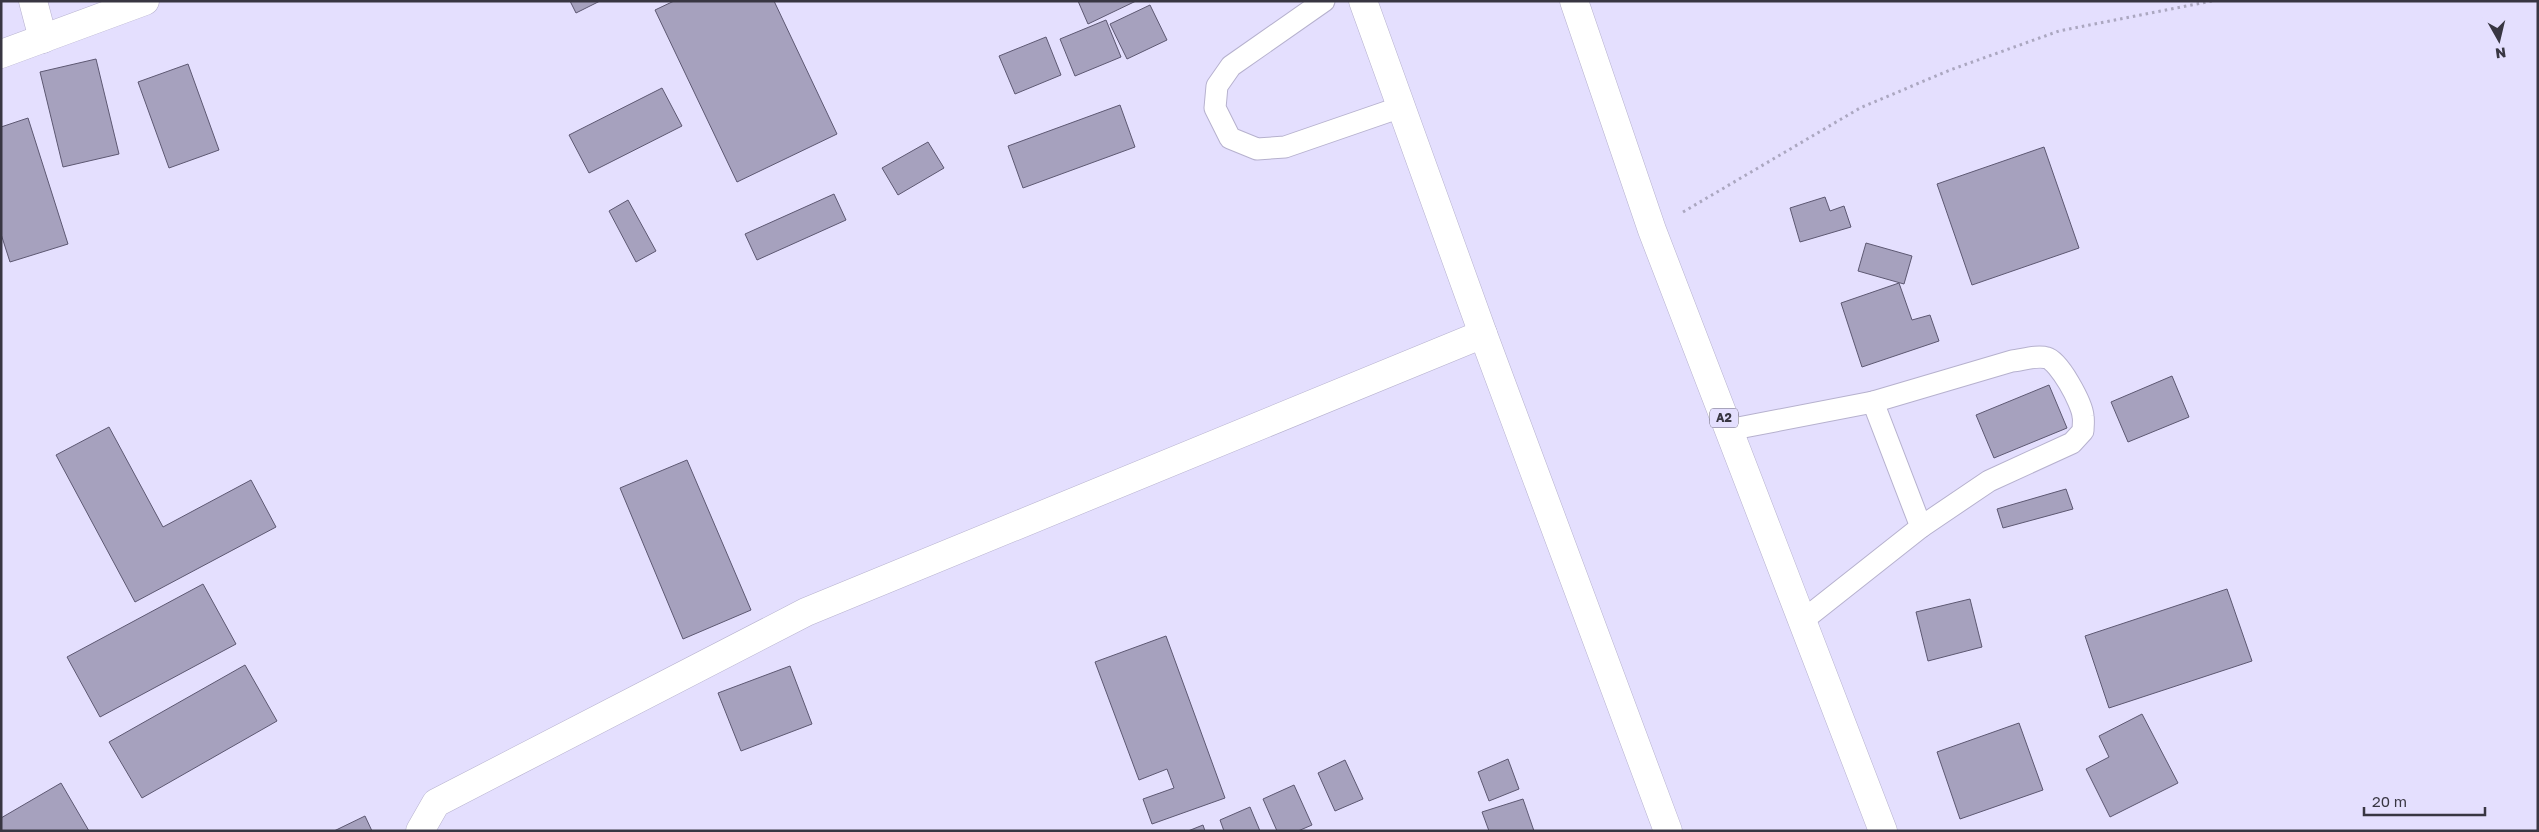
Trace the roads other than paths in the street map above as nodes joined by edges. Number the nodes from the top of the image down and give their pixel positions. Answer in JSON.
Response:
{"nodes":[{"id":1,"x":33,"y":1,"type":"edge"},
{"id":2,"x":146,"y":1,"type":"edge"},
{"id":3,"x":1324,"y":1,"type":"edge"},
{"id":4,"x":1363,"y":1,"type":"edge"},
{"id":5,"x":1574,"y":1,"type":"edge"},
{"id":6,"x":43,"y":39,"type":"junction"},
{"id":7,"x":1,"y":54,"type":"edge"},
{"id":8,"x":1401,"y":107,"type":"junction"},
{"id":9,"x":1483,"y":334,"type":"junction"},
{"id":10,"x":1873,"y":402,"type":"junction"},
{"id":11,"x":1728,"y":430,"type":"junction"},
{"id":12,"x":1921,"y":527,"type":"junction"},
{"id":13,"x":1802,"y":621,"type":"junction"},
{"id":14,"x":420,"y":831,"type":"edge"},
{"id":15,"x":1668,"y":831,"type":"edge"},
{"id":16,"x":1883,"y":831,"type":"edge"}],
"edges":[{"from":1,"to":6,"type":"main road"},
{"from":2,"to":6,"type":"main road"},
{"from":3,"to":8,"type":"lane"},
{"from":4,"to":8,"type":"main road"},
{"from":5,"to":11,"type":"main road","number":"A2"},
{"from":6,"to":7,"type":"main road"},
{"from":8,"to":9,"type":"main road"},
{"from":9,"to":14,"type":"main road"},
{"from":9,"to":15,"type":"main road"},
{"from":10,"to":11,"type":"lane"},
{"from":10,"to":12,"type":"lane"},
{"from":10,"to":12,"type":"lane"},
{"from":11,"to":13,"type":"main road","number":"A2"},
{"from":12,"to":13,"type":"lane"},
{"from":13,"to":16,"type":"main road","number":"A2"}]}
